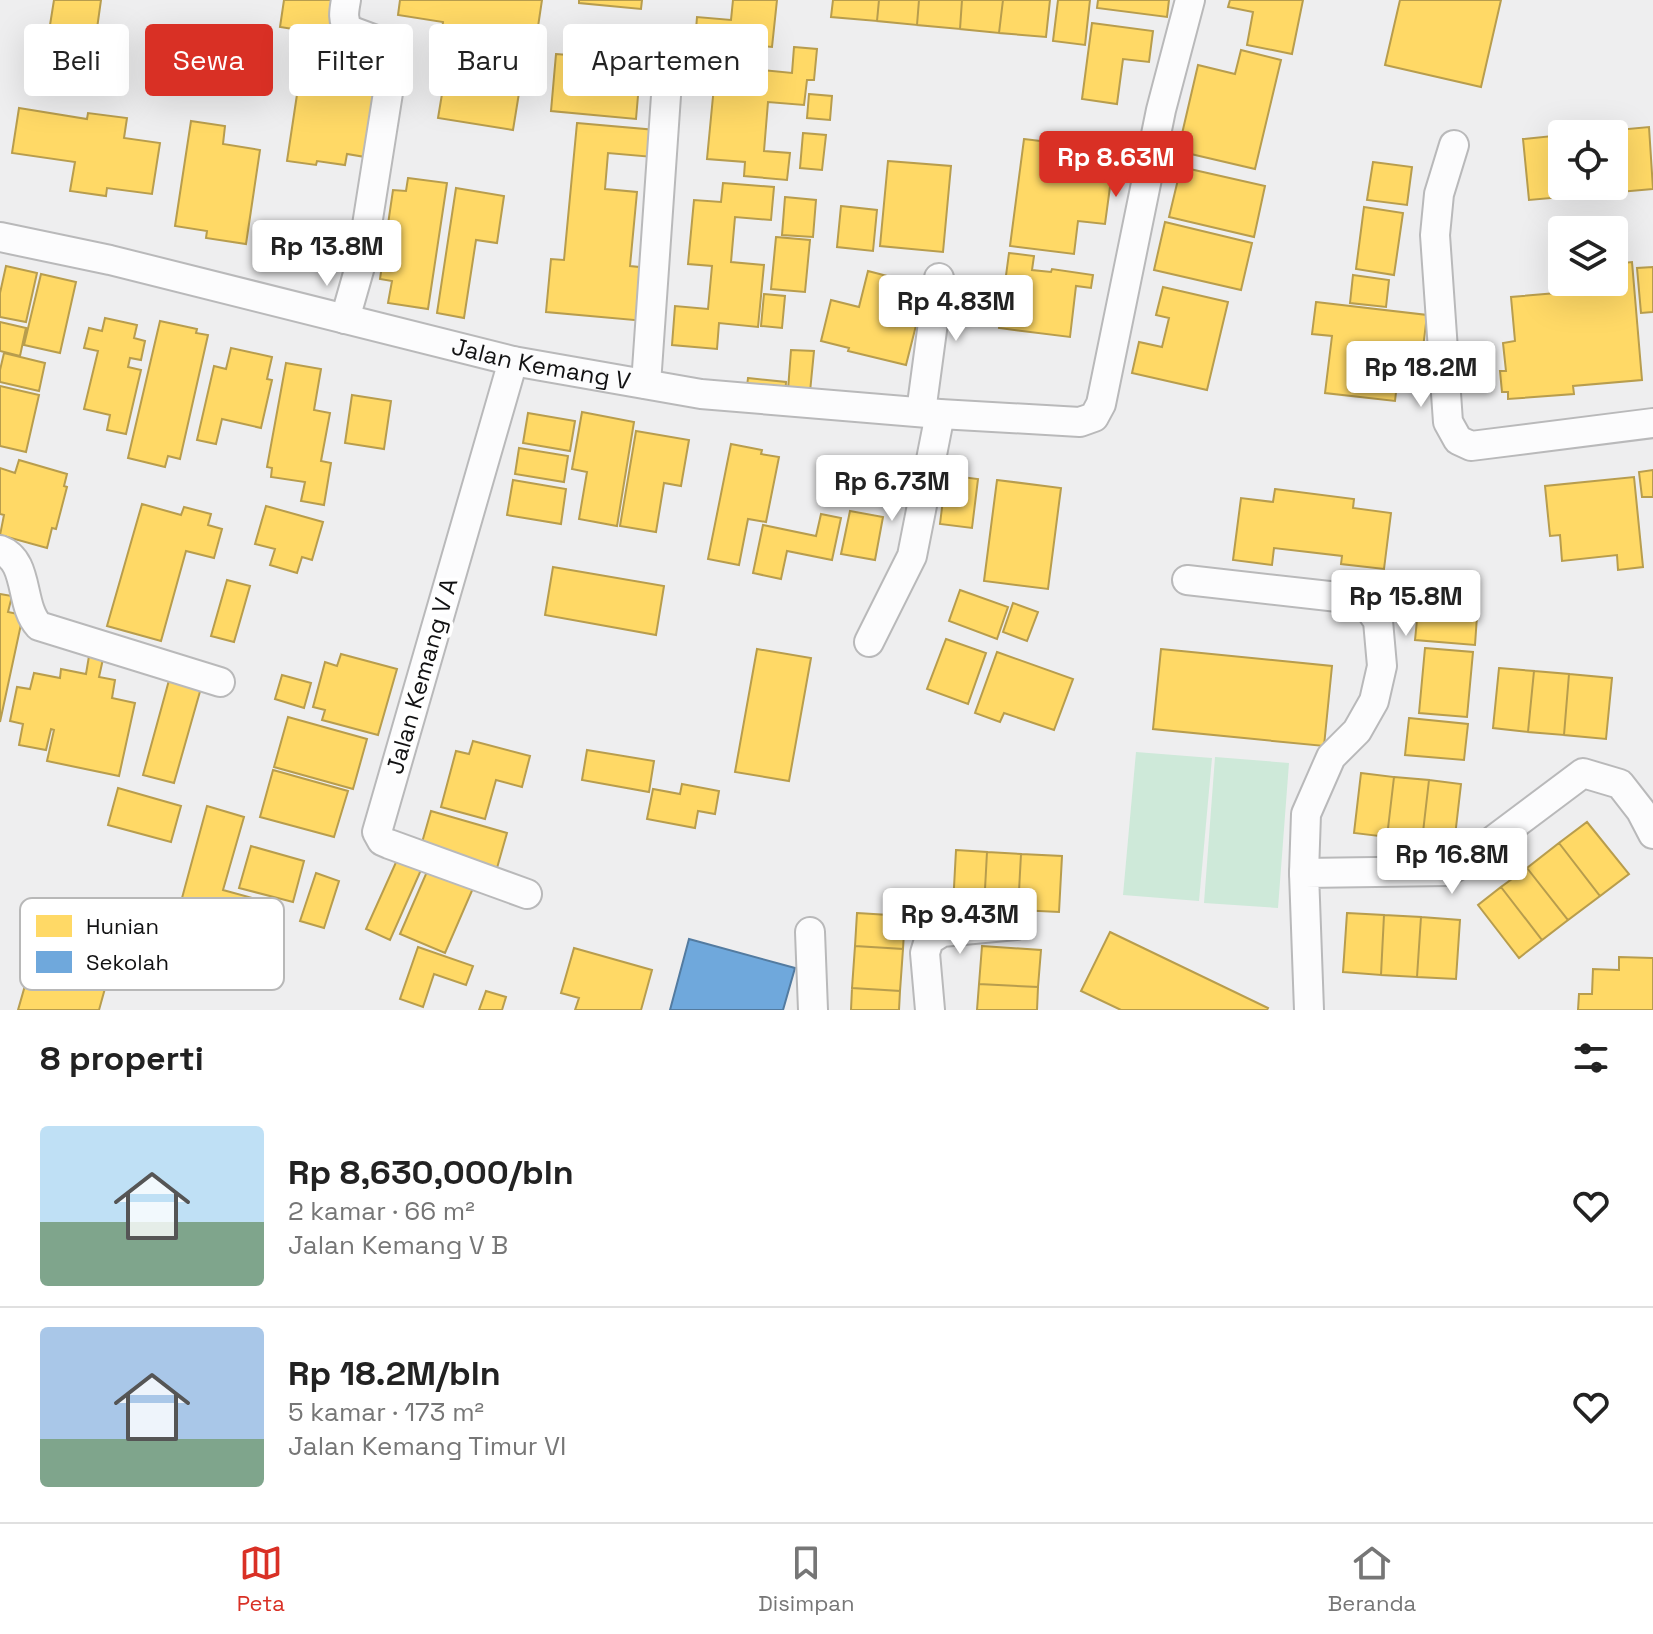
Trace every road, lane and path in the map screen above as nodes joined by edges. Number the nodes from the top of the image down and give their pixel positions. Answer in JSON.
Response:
{"nodes":[{"id":1,"x":346,"y":0,"type":"edge"},
{"id":2,"x":1190,"y":0,"type":"edge"},
{"id":3,"x":666,"y":96,"type":"edge"},
{"id":4,"x":1454,"y":145,"type":"dead end"},
{"id":5,"x":0,"y":237,"type":"edge"},
{"id":6,"x":939,"y":278,"type":"dead end"},
{"id":7,"x":345,"y":319,"type":"junction"},
{"id":8,"x":513,"y":361,"type":"junction"},
{"id":9,"x":646,"y":384,"type":"junction"},
{"id":10,"x":930,"y":413,"type":"junction"},
{"id":11,"x":1653,"y":423,"type":"edge"},
{"id":12,"x":0,"y":550,"type":"edge"},
{"id":13,"x":1187,"y":580,"type":"dead end"},
{"id":14,"x":869,"y":642,"type":"dead end"},
{"id":15,"x":220,"y":682,"type":"dead end"},
{"id":16,"x":1653,"y":834,"type":"edge"},
{"id":17,"x":1304,"y":873,"type":"junction"},
{"id":18,"x":527,"y":894,"type":"dead end"},
{"id":19,"x":1016,"y":925,"type":"dead end"},
{"id":20,"x":810,"y":932,"type":"dead end"},
{"id":21,"x":813,"y":1010,"type":"edge"},
{"id":22,"x":930,"y":1010,"type":"edge"},
{"id":23,"x":1309,"y":1010,"type":"edge"}],
"edges":[{"from":1,"to":7,"type":"street"},
{"from":2,"to":10,"type":"street","name":"Jalan Kemang V"},
{"from":3,"to":9,"type":"street"},
{"from":4,"to":11,"type":"street"},
{"from":5,"to":7,"type":"street","name":"Jalan Kemang V"},
{"from":6,"to":10,"type":"street"},
{"from":7,"to":8,"type":"street","name":"Jalan Kemang V"},
{"from":8,"to":9,"type":"street","name":"Jalan Kemang V"},
{"from":8,"to":18,"type":"street","name":"Jalan Kemang V A"},
{"from":9,"to":10,"type":"street","name":"Jalan Kemang V"},
{"from":10,"to":14,"type":"street"},
{"from":12,"to":15,"type":"street"},
{"from":13,"to":17,"type":"street"},
{"from":16,"to":17,"type":"street"},
{"from":17,"to":23,"type":"street"},
{"from":19,"to":22,"type":"street"},
{"from":20,"to":21,"type":"street"}]}
